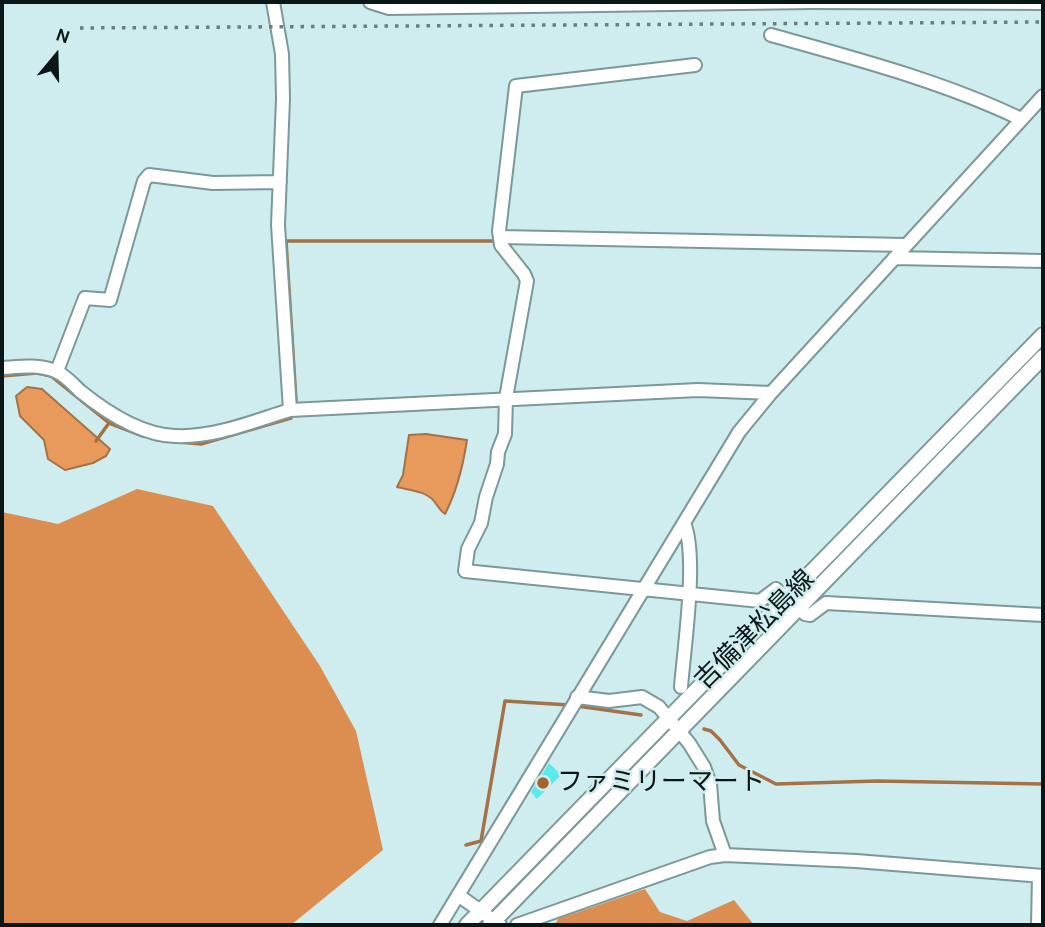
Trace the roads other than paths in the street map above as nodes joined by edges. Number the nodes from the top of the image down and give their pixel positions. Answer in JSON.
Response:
{"nodes":[{"id":1,"x":273,"y":2,"type":"edge"},
{"id":2,"x":370,"y":2,"type":"edge"},
{"id":3,"x":813,"y":2,"type":"edge"},
{"id":4,"x":1043,"y":3,"type":"edge"},
{"id":5,"x":771,"y":35,"type":"dead end"},
{"id":6,"x":695,"y":65,"type":"dead end"},
{"id":7,"x":1043,"y":96,"type":"edge"},
{"id":8,"x":1021,"y":119,"type":"junction"},
{"id":9,"x":280,"y":182,"type":"junction"},
{"id":10,"x":501,"y":240,"type":"junction"},
{"id":11,"x":901,"y":251,"type":"junction"},
{"id":12,"x":1043,"y":261,"type":"edge"},
{"id":13,"x":1043,"y":335,"type":"edge"},
{"id":14,"x":1043,"y":357,"type":"edge"},
{"id":15,"x":2,"y":368,"type":"edge"},
{"id":16,"x":57,"y":371,"type":"junction"},
{"id":17,"x":771,"y":393,"type":"junction"},
{"id":18,"x":506,"y":398,"type":"junction"},
{"id":19,"x":290,"y":410,"type":"junction"},
{"id":20,"x":684,"y":523,"type":"junction"},
{"id":21,"x":642,"y":591,"type":"junction"},
{"id":22,"x":689,"y":593,"type":"junction"},
{"id":23,"x":788,"y":597,"type":"junction"},
{"id":24,"x":798,"y":609,"type":"junction"},
{"id":25,"x":1043,"y":615,"type":"edge"},
{"id":26,"x":681,"y":687,"type":"dead end"},
{"id":27,"x":574,"y":702,"type":"junction"},
{"id":28,"x":670,"y":718,"type":"junction"},
{"id":29,"x":680,"y":730,"type":"junction"},
{"id":30,"x":725,"y":855,"type":"junction"},
{"id":31,"x":1041,"y":876,"type":"edge"},
{"id":32,"x":458,"y":895,"type":"junction"},
{"id":33,"x":481,"y":912,"type":"junction"},
{"id":34,"x":495,"y":924,"type":"edge"},
{"id":35,"x":440,"y":925,"type":"edge"},
{"id":36,"x":467,"y":925,"type":"edge"},
{"id":37,"x":517,"y":925,"type":"edge"},
{"id":38,"x":1038,"y":925,"type":"edge"}],
"edges":[{"from":1,"to":9,"type":"street"},
{"from":2,"to":3,"type":"street"},
{"from":3,"to":4,"type":"street"},
{"from":5,"to":8,"type":"street"},
{"from":6,"to":10,"type":"street"},
{"from":7,"to":8,"type":"street"},
{"from":8,"to":11,"type":"street"},
{"from":9,"to":16,"type":"street"},
{"from":9,"to":19,"type":"street"},
{"from":10,"to":11,"type":"street"},
{"from":10,"to":18,"type":"street"},
{"from":11,"to":12,"type":"street"},
{"from":11,"to":17,"type":"street"},
{"from":13,"to":23,"type":"main road","name":"吉備津松島線"},
{"from":14,"to":24,"type":"main road","name":"吉備津松島線"},
{"from":15,"to":16,"type":"street"},
{"from":16,"to":19,"type":"street"},
{"from":17,"to":18,"type":"street"},
{"from":17,"to":20,"type":"street"},
{"from":18,"to":19,"type":"street"},
{"from":18,"to":21,"type":"street"},
{"from":20,"to":21,"type":"street"},
{"from":20,"to":22,"type":"street"},
{"from":21,"to":22,"type":"street"},
{"from":21,"to":27,"type":"street"},
{"from":22,"to":23,"type":"street"},
{"from":22,"to":26,"type":"street"},
{"from":23,"to":24,"type":"street"},
{"from":23,"to":28,"type":"main road","name":"吉備津松島線"},
{"from":24,"to":25,"type":"street"},
{"from":24,"to":29,"type":"main road","name":"吉備津松島線"},
{"from":27,"to":28,"type":"street"},
{"from":27,"to":32,"type":"street"},
{"from":28,"to":29,"type":"street"},
{"from":28,"to":33,"type":"main road","name":"吉備津松島線"},
{"from":29,"to":30,"type":"street"},
{"from":29,"to":34,"type":"main road","name":"吉備津松島線"},
{"from":30,"to":31,"type":"street"},
{"from":30,"to":37,"type":"street"},
{"from":31,"to":38,"type":"street"},
{"from":32,"to":33,"type":"street"},
{"from":32,"to":35,"type":"street"},
{"from":33,"to":34,"type":"street"},
{"from":33,"to":36,"type":"main road","name":"吉備津松島線"}]}
